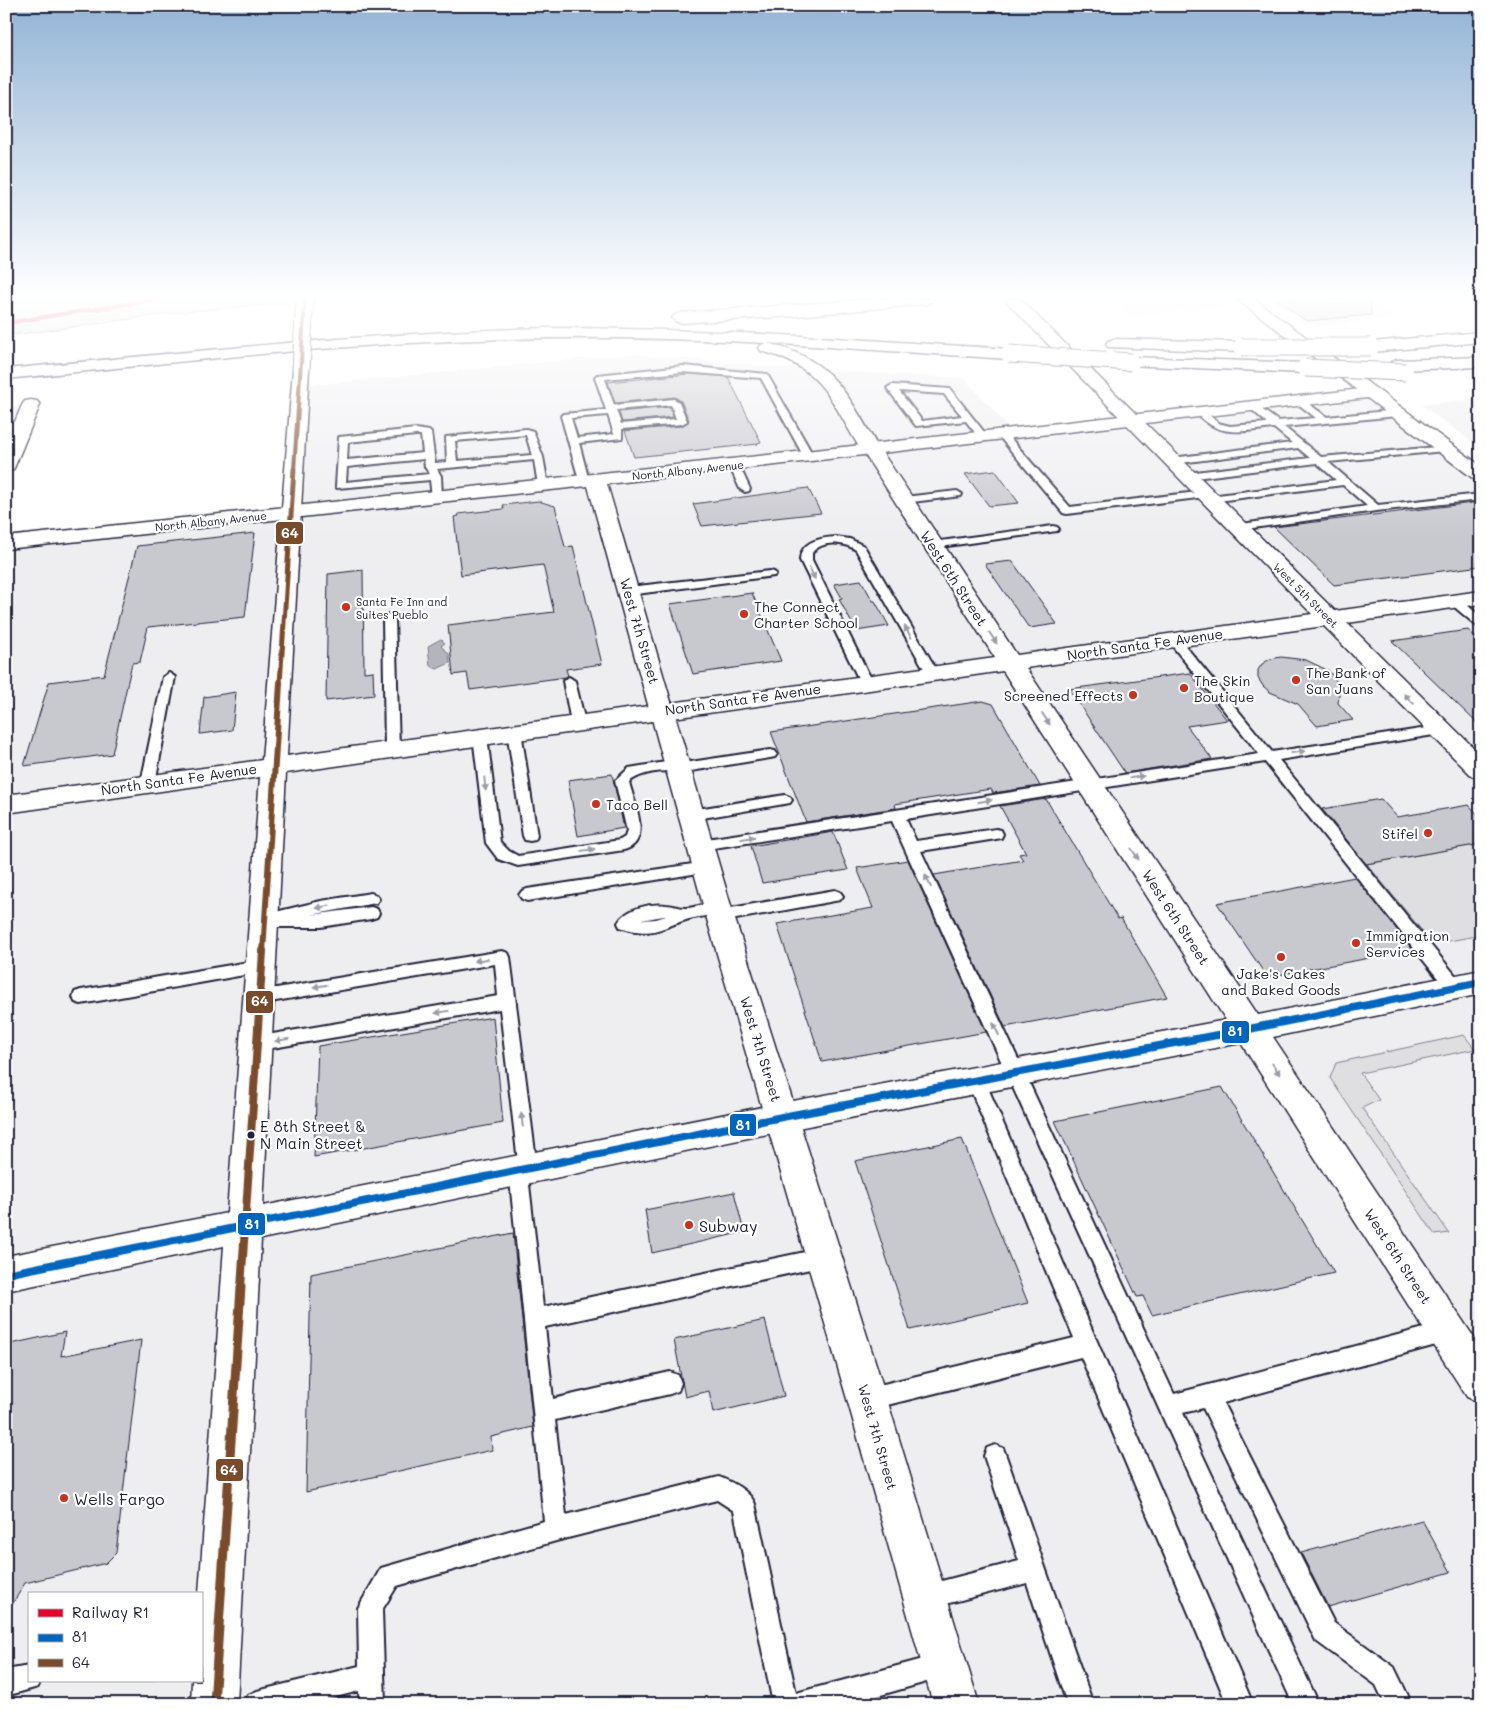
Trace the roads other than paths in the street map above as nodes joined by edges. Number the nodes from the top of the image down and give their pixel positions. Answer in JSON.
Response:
{"nodes":[{"id":1,"x":300,"y":379,"type":"edge"},
{"id":2,"x":601,"y":379,"type":"edge"},
{"id":3,"x":766,"y":379,"type":"edge"},
{"id":4,"x":825,"y":379,"type":"edge"},
{"id":5,"x":1090,"y":379,"type":"edge"},
{"id":6,"x":1351,"y":379,"type":"edge"},
{"id":7,"x":1370,"y":393,"type":"junction"},
{"id":8,"x":1300,"y":401,"type":"junction"},
{"id":9,"x":31,"y":405,"type":"dead end"},
{"id":10,"x":1253,"y":406,"type":"junction"},
{"id":11,"x":611,"y":410,"type":"junction"},
{"id":12,"x":1201,"y":412,"type":"junction"},
{"id":13,"x":1397,"y":413,"type":"junction"},
{"id":14,"x":969,"y":418,"type":"junction"},
{"id":15,"x":1131,"y":420,"type":"junction"},
{"id":16,"x":1326,"y":420,"type":"junction"},
{"id":17,"x":15,"y":425,"type":"edge"},
{"id":18,"x":1277,"y":426,"type":"junction"},
{"id":19,"x":617,"y":427,"type":"junction"},
{"id":20,"x":1003,"y":434,"type":"junction"},
{"id":21,"x":983,"y":437,"type":"junction"},
{"id":22,"x":573,"y":441,"type":"junction"},
{"id":23,"x":1300,"y":445,"type":"junction"},
{"id":24,"x":1445,"y":448,"type":"junction"},
{"id":25,"x":871,"y":450,"type":"junction"},
{"id":26,"x":429,"y":455,"type":"junction"},
{"id":27,"x":538,"y":457,"type":"junction"},
{"id":28,"x":809,"y":457,"type":"junction"},
{"id":29,"x":1319,"y":460,"type":"junction"},
{"id":30,"x":1172,"y":461,"type":"junction"},
{"id":31,"x":7,"y":462,"type":"edge"},
{"id":32,"x":342,"y":464,"type":"junction"},
{"id":33,"x":452,"y":465,"type":"junction"},
{"id":34,"x":734,"y":465,"type":"junction"},
{"id":35,"x":433,"y":472,"type":"junction"},
{"id":36,"x":1481,"y":475,"type":"edge"},
{"id":37,"x":1187,"y":476,"type":"junction"},
{"id":38,"x":590,"y":480,"type":"junction"},
{"id":39,"x":1345,"y":482,"type":"junction"},
{"id":40,"x":544,"y":485,"type":"junction"},
{"id":41,"x":745,"y":489,"type":"dead end"},
{"id":42,"x":957,"y":494,"type":"dead end"},
{"id":43,"x":437,"y":497,"type":"junction"},
{"id":44,"x":1208,"y":497,"type":"junction"},
{"id":45,"x":1481,"y":497,"type":"edge"},
{"id":46,"x":904,"y":500,"type":"junction"},
{"id":47,"x":1376,"y":508,"type":"junction"},
{"id":48,"x":292,"y":512,"type":"junction"},
{"id":49,"x":1238,"y":527,"type":"junction"},
{"id":50,"x":1053,"y":529,"type":"dead end"},
{"id":51,"x":6,"y":543,"type":"edge"},
{"id":52,"x":933,"y":545,"type":"junction"},
{"id":53,"x":770,"y":574,"type":"dead end"},
{"id":54,"x":629,"y":592,"type":"junction"},
{"id":55,"x":1481,"y":597,"type":"edge"},
{"id":56,"x":1455,"y":601,"type":"junction"},
{"id":57,"x":388,"y":618,"type":"dead end"},
{"id":58,"x":1330,"y":619,"type":"junction"},
{"id":59,"x":1481,"y":623,"type":"edge"},
{"id":60,"x":1174,"y":640,"type":"junction"},
{"id":61,"x":1010,"y":663,"type":"junction"},
{"id":62,"x":933,"y":674,"type":"junction"},
{"id":63,"x":169,"y":677,"type":"dead end"},
{"id":64,"x":569,"y":681,"type":"dead end"},
{"id":65,"x":867,"y":683,"type":"junction"},
{"id":66,"x":663,"y":710,"type":"junction"},
{"id":67,"x":578,"y":722,"type":"junction"},
{"id":68,"x":1440,"y":730,"type":"junction"},
{"id":69,"x":514,"y":731,"type":"junction"},
{"id":70,"x":480,"y":736,"type":"junction"},
{"id":71,"x":392,"y":748,"type":"junction"},
{"id":72,"x":770,"y":754,"type":"dead end"},
{"id":73,"x":1268,"y":756,"type":"junction"},
{"id":74,"x":274,"y":765,"type":"junction"},
{"id":75,"x":678,"y":766,"type":"junction"},
{"id":76,"x":1481,"y":770,"type":"edge"},
{"id":77,"x":148,"y":783,"type":"junction"},
{"id":78,"x":1089,"y":784,"type":"junction"},
{"id":79,"x":785,"y":800,"type":"dead end"},
{"id":80,"x":6,"y":804,"type":"edge"},
{"id":81,"x":897,"y":815,"type":"junction"},
{"id":82,"x":996,"y":834,"type":"dead end"},
{"id":83,"x":530,"y":836,"type":"dead end"},
{"id":84,"x":699,"y":842,"type":"junction"},
{"id":85,"x":912,"y":847,"type":"junction"},
{"id":86,"x":527,"y":894,"type":"dead end"},
{"id":87,"x":835,"y":896,"type":"dead end"},
{"id":88,"x":371,"y":906,"type":"dead end"},
{"id":89,"x":719,"y":912,"type":"junction"},
{"id":90,"x":685,"y":914,"type":"dead end"},
{"id":91,"x":264,"y":922,"type":"junction"},
{"id":92,"x":261,"y":966,"type":"junction"},
{"id":93,"x":1468,"y":984,"type":"edge"},
{"id":94,"x":81,"y":997,"type":"dead end"},
{"id":95,"x":258,"y":997,"type":"junction"},
{"id":96,"x":507,"y":1001,"type":"junction"},
{"id":97,"x":1249,"y":1028,"type":"junction"},
{"id":98,"x":256,"y":1044,"type":"junction"},
{"id":99,"x":1016,"y":1073,"type":"junction"},
{"id":100,"x":976,"y":1081,"type":"junction"},
{"id":101,"x":782,"y":1117,"type":"junction"},
{"id":102,"x":523,"y":1169,"type":"junction"},
{"id":103,"x":244,"y":1226,"type":"junction"},
{"id":104,"x":824,"y":1257,"type":"junction"},
{"id":105,"x":6,"y":1274,"type":"edge"},
{"id":106,"x":534,"y":1319,"type":"junction"},
{"id":107,"x":1447,"y":1332,"type":"junction"},
{"id":108,"x":1087,"y":1346,"type":"junction"},
{"id":109,"x":670,"y":1383,"type":"dead end"},
{"id":110,"x":1481,"y":1383,"type":"edge"},
{"id":111,"x":1208,"y":1396,"type":"junction"},
{"id":112,"x":867,"y":1399,"type":"junction"},
{"id":113,"x":1169,"y":1406,"type":"junction"},
{"id":114,"x":543,"y":1412,"type":"junction"},
{"id":115,"x":995,"y":1456,"type":"dead end"},
{"id":116,"x":556,"y":1529,"type":"junction"},
{"id":117,"x":1034,"y":1569,"type":"junction"},
{"id":118,"x":924,"y":1597,"type":"junction"},
{"id":119,"x":210,"y":1634,"type":"edge"},
{"id":120,"x":945,"y":1666,"type":"junction"},
{"id":121,"x":371,"y":1676,"type":"junction"},
{"id":122,"x":28,"y":1678,"type":"edge"},
{"id":123,"x":6,"y":1683,"type":"edge"},
{"id":124,"x":214,"y":1704,"type":"edge"},
{"id":125,"x":257,"y":1704,"type":"edge"},
{"id":126,"x":372,"y":1704,"type":"edge"},
{"id":127,"x":786,"y":1704,"type":"edge"},
{"id":128,"x":801,"y":1704,"type":"edge"},
{"id":129,"x":956,"y":1704,"type":"edge"},
{"id":130,"x":1080,"y":1704,"type":"edge"},
{"id":131,"x":1240,"y":1704,"type":"edge"},
{"id":132,"x":1306,"y":1704,"type":"edge"},
{"id":133,"x":1400,"y":1704,"type":"edge"}],
"edges":[{"from":1,"to":48,"type":"main road","bridge":true},
{"from":2,"to":11,"type":"lane"},
{"from":3,"to":28,"type":"lane"},
{"from":4,"to":25,"type":"main road","name":"West 6th Street"},
{"from":5,"to":15,"type":"main road","name":"West 5th Street"},
{"from":6,"to":7,"type":"main road"},
{"from":7,"to":8,"type":"main road","name":"North Albany Avenue"},
{"from":7,"to":13,"type":"main road"},
{"from":8,"to":10,"type":"main road","name":"North Albany Avenue"},
{"from":8,"to":16,"type":"lane"},
{"from":9,"to":17,"type":"main road"},
{"from":10,"to":12,"type":"main road","name":"North Albany Avenue"},
{"from":10,"to":18,"type":"lane"},
{"from":11,"to":19,"type":"lane"},
{"from":11,"to":19,"type":"lane"},
{"from":11,"to":22,"type":"lane"},
{"from":12,"to":15,"type":"main road","name":"North Albany Avenue"},
{"from":12,"to":18,"type":"lane"},
{"from":13,"to":16,"type":"lane"},
{"from":13,"to":24,"type":"main road"},
{"from":14,"to":14,"type":"lane"},
{"from":14,"to":21,"type":"lane"},
{"from":15,"to":20,"type":"main road","name":"North Albany Avenue"},
{"from":15,"to":30,"type":"main road","name":"West 5th Street"},
{"from":16,"to":18,"type":"lane"},
{"from":17,"to":31,"type":"main road"},
{"from":18,"to":23,"type":"lane"},
{"from":19,"to":22,"type":"lane"},
{"from":20,"to":21,"type":"main road","name":"North Albany Avenue"},
{"from":20,"to":44,"type":"lane"},
{"from":21,"to":25,"type":"main road","name":"North Albany Avenue"},
{"from":22,"to":38,"type":"lane"},
{"from":23,"to":29,"type":"lane"},
{"from":23,"to":30,"type":"lane"},
{"from":24,"to":29,"type":"lane"},
{"from":24,"to":36,"type":"main road"},
{"from":25,"to":28,"type":"main road","name":"North Albany Avenue"},
{"from":25,"to":46,"type":"main road","name":"West 6th Street"},
{"from":26,"to":32,"type":"lane"},
{"from":26,"to":32,"type":"lane"},
{"from":26,"to":35,"type":"lane"},
{"from":27,"to":33,"type":"lane"},
{"from":27,"to":33,"type":"lane"},
{"from":27,"to":40,"type":"lane"},
{"from":28,"to":34,"type":"main road","name":"North Albany Avenue"},
{"from":29,"to":37,"type":"lane"},
{"from":29,"to":39,"type":"lane"},
{"from":30,"to":37,"type":"main road","name":"West 5th Street"},
{"from":32,"to":35,"type":"lane"},
{"from":33,"to":35,"type":"lane"},
{"from":34,"to":38,"type":"main road","name":"North Albany Avenue"},
{"from":34,"to":41,"type":"lane"},
{"from":35,"to":43,"type":"lane"},
{"from":37,"to":44,"type":"main road","name":"West 5th Street"},
{"from":38,"to":40,"type":"main road","name":"North Albany Avenue"},
{"from":38,"to":54,"type":"main road","name":"West 7th Street"},
{"from":39,"to":44,"type":"lane"},
{"from":39,"to":47,"type":"lane"},
{"from":40,"to":43,"type":"main road","name":"North Albany Avenue"},
{"from":42,"to":46,"type":"lane"},
{"from":43,"to":48,"type":"main road","name":"North Albany Avenue"},
{"from":44,"to":49,"type":"main road","name":"West 5th Street"},
{"from":45,"to":47,"type":"lane"},
{"from":46,"to":52,"type":"main road","name":"West 6th Street"},
{"from":47,"to":49,"type":"lane"},
{"from":48,"to":51,"type":"main road","name":"North Albany Avenue"},
{"from":48,"to":74,"type":"main road"},
{"from":49,"to":58,"type":"main road","name":"West 5th Street"},
{"from":50,"to":52,"type":"lane"},
{"from":52,"to":61,"type":"main road","name":"West 6th Street","one_way":true},
{"from":53,"to":54,"type":"lane"},
{"from":54,"to":66,"type":"main road","name":"West 7th Street"},
{"from":55,"to":56,"type":"main road","name":"North Santa Fe Avenue"},
{"from":56,"to":58,"type":"main road","name":"North Santa Fe Avenue"},
{"from":56,"to":59,"type":"lane"},
{"from":57,"to":71,"type":"lane"},
{"from":58,"to":60,"type":"main road","name":"North Santa Fe Avenue"},
{"from":68,"to":58,"type":"main road","name":"West 5th Street","one_way":true},
{"from":60,"to":61,"type":"main road","name":"North Santa Fe Avenue"},
{"from":60,"to":73,"type":"lane"},
{"from":61,"to":62,"type":"main road","name":"North Santa Fe Avenue"},
{"from":61,"to":78,"type":"main road","name":"West 6th Street","one_way":true},
{"from":62,"to":65,"type":"main road","name":"North Santa Fe Avenue"},
{"from":62,"to":65,"type":"lane","one_way":true},
{"from":63,"to":77,"type":"lane"},
{"from":64,"to":67,"type":"lane"},
{"from":65,"to":66,"type":"main road","name":"North Santa Fe Avenue"},
{"from":66,"to":67,"type":"main road","name":"North Santa Fe Avenue"},
{"from":66,"to":75,"type":"main road","name":"West 7th Street"},
{"from":67,"to":69,"type":"main road","name":"North Santa Fe Avenue"},
{"from":73,"to":68,"type":"lane","one_way":true},
{"from":68,"to":76,"type":"main road","name":"West 5th Street"},
{"from":69,"to":70,"type":"main road","name":"North Santa Fe Avenue"},
{"from":69,"to":83,"type":"lane"},
{"from":70,"to":71,"type":"main road","name":"North Santa Fe Avenue"},
{"from":70,"to":75,"type":"lane","one_way":true},
{"from":71,"to":74,"type":"main road","name":"North Santa Fe Avenue"},
{"from":72,"to":75,"type":"lane"},
{"from":78,"to":73,"type":"lane","one_way":true},
{"from":73,"to":93,"type":"lane"},
{"from":74,"to":77,"type":"main road","name":"North Santa Fe Avenue"},
{"from":74,"to":91,"type":"main road"},
{"from":75,"to":84,"type":"main road","name":"West 7th Street"},
{"from":77,"to":80,"type":"main road","name":"North Santa Fe Avenue"},
{"from":81,"to":78,"type":"lane","one_way":true},
{"from":78,"to":97,"type":"main road","name":"West 6th Street","one_way":true},
{"from":79,"to":84,"type":"lane"},
{"from":84,"to":81,"type":"lane","one_way":true},
{"from":81,"to":85,"type":"lane"},
{"from":82,"to":85,"type":"lane"},
{"from":84,"to":86,"type":"lane"},
{"from":84,"to":89,"type":"main road","name":"West 7th Street"},
{"from":99,"to":85,"type":"lane","one_way":true},
{"from":87,"to":89,"type":"lane"},
{"from":88,"to":91,"type":"lane"},
{"from":89,"to":90,"type":"lane"},
{"from":89,"to":101,"type":"main road","name":"West 7th Street"},
{"from":91,"to":92,"type":"main road"},
{"from":92,"to":94,"type":"lane"},
{"from":92,"to":95,"type":"main road"},
{"from":93,"to":97,"type":"main road"},
{"from":96,"to":95,"type":"lane","one_way":true},
{"from":95,"to":98,"type":"main road"},
{"from":96,"to":98,"type":"lane","one_way":true},
{"from":102,"to":96,"type":"lane","one_way":true},
{"from":97,"to":99,"type":"main road"},
{"from":97,"to":107,"type":"main road","name":"West 6th Street","one_way":true},
{"from":98,"to":103,"type":"main road"},
{"from":99,"to":100,"type":"main road"},
{"from":99,"to":113,"type":"lane"},
{"from":100,"to":101,"type":"main road"},
{"from":100,"to":108,"type":"lane"},
{"from":101,"to":102,"type":"main road"},
{"from":101,"to":104,"type":"main road","name":"West 7th Street"},
{"from":102,"to":103,"type":"main road"},
{"from":102,"to":106,"type":"lane"},
{"from":103,"to":105,"type":"main road"},
{"from":103,"to":119,"type":"main road"},
{"from":104,"to":106,"type":"lane"},
{"from":104,"to":112,"type":"main road","name":"West 7th Street"},
{"from":106,"to":114,"type":"lane"},
{"from":107,"to":110,"type":"main road","name":"West 6th Street"},
{"from":107,"to":111,"type":"lane"},
{"from":108,"to":112,"type":"lane"},
{"from":108,"to":131,"type":"lane"},
{"from":109,"to":114,"type":"lane"},
{"from":111,"to":113,"type":"lane"},
{"from":111,"to":133,"type":"lane"},
{"from":112,"to":118,"type":"main road","name":"West 7th Street"},
{"from":113,"to":132,"type":"lane"},
{"from":114,"to":116,"type":"lane"},
{"from":115,"to":117,"type":"lane"},
{"from":116,"to":121,"type":"lane"},
{"from":116,"to":127,"type":"lane"},
{"from":117,"to":118,"type":"lane"},
{"from":117,"to":130,"type":"lane"},
{"from":118,"to":120,"type":"main road","name":"West 7th Street"},
{"from":119,"to":124,"type":"main road"},
{"from":120,"to":128,"type":"lane"},
{"from":120,"to":129,"type":"main road","name":"West 7th Street"},
{"from":121,"to":125,"type":"lane"},
{"from":121,"to":126,"type":"lane"},
{"from":122,"to":123,"type":"lane"}]}
